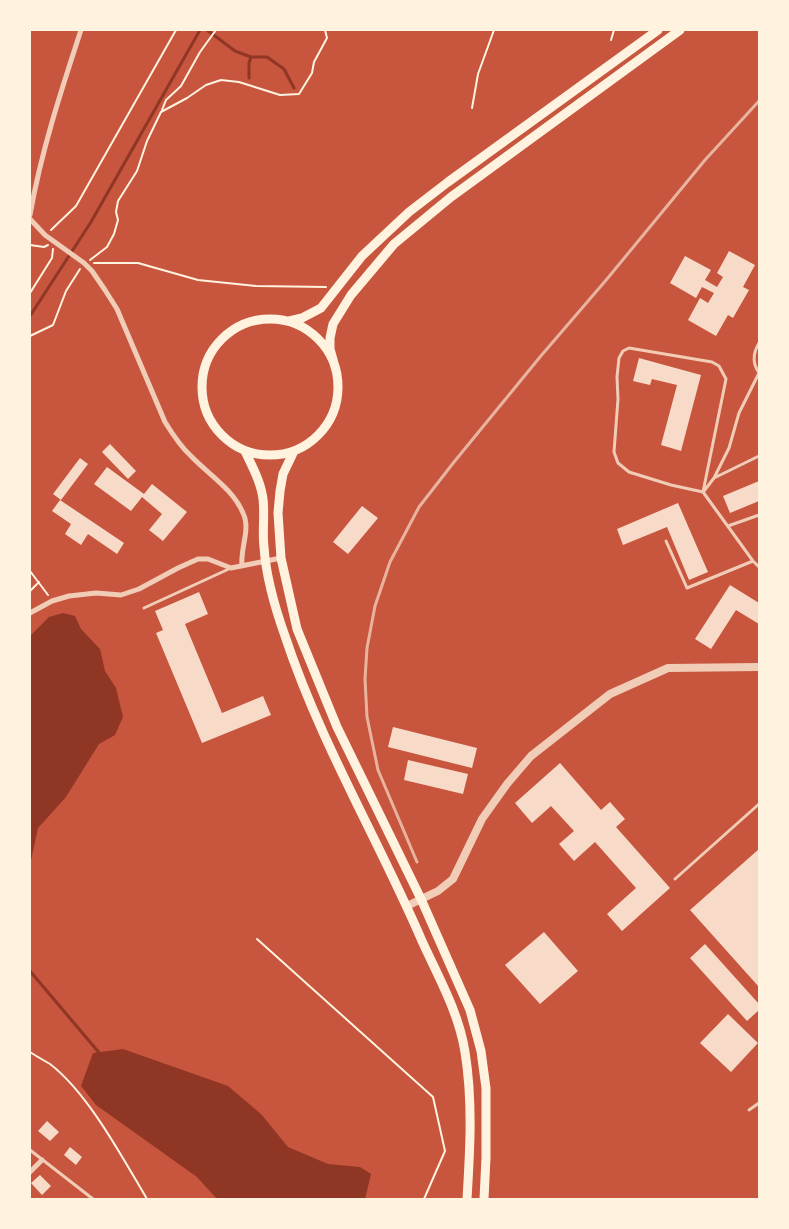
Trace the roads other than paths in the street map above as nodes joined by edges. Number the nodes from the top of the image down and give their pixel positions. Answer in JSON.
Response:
{"nodes":[{"id":1,"x":81,"y":30,"type":"edge"},
{"id":2,"x":658,"y":30,"type":"edge"},
{"id":3,"x":680,"y":30,"type":"edge"},
{"id":4,"x":30,"y":215,"type":"edge"},
{"id":5,"x":30,"y":219,"type":"edge"},
{"id":6,"x":288,"y":321,"type":"junction"},
{"id":7,"x":759,"y":343,"type":"edge"},
{"id":8,"x":759,"y":373,"type":"edge"},
{"id":9,"x":337,"y":374,"type":"junction"},
{"id":10,"x":245,"y":451,"type":"junction"},
{"id":11,"x":294,"y":451,"type":"junction"},
{"id":12,"x":759,"y":456,"type":"edge"},
{"id":13,"x":714,"y":478,"type":"junction"},
{"id":14,"x":703,"y":492,"type":"junction"},
{"id":15,"x":759,"y":515,"type":"edge"},
{"id":16,"x":728,"y":526,"type":"junction"},
{"id":17,"x":666,"y":541,"type":"dead end"},
{"id":18,"x":281,"y":558,"type":"junction"},
{"id":19,"x":266,"y":560,"type":"junction"},
{"id":20,"x":753,"y":562,"type":"junction"},
{"id":21,"x":242,"y":566,"type":"junction"},
{"id":22,"x":759,"y":567,"type":"edge"},
{"id":23,"x":231,"y":568,"type":"junction"},
{"id":24,"x":144,"y":608,"type":"dead end"},
{"id":25,"x":30,"y":613,"type":"edge"},
{"id":26,"x":759,"y":667,"type":"edge"},
{"id":27,"x":759,"y":804,"type":"edge"},
{"id":28,"x":675,"y":879,"type":"dead end"},
{"id":29,"x":421,"y":899,"type":"junction"},
{"id":30,"x":407,"y":906,"type":"junction"},
{"id":31,"x":759,"y":1103,"type":"edge"},
{"id":32,"x":749,"y":1110,"type":"dead end"},
{"id":33,"x":30,"y":1150,"type":"edge"},
{"id":34,"x":42,"y":1160,"type":"junction"},
{"id":35,"x":30,"y":1172,"type":"edge"},
{"id":36,"x":93,"y":1199,"type":"edge"},
{"id":37,"x":466,"y":1199,"type":"edge"},
{"id":38,"x":484,"y":1199,"type":"edge"}],
"edges":[{"from":1,"to":4,"type":"street"},
{"from":2,"to":6,"type":"main road"},
{"from":3,"to":9,"type":"main road"},
{"from":5,"to":21,"type":"street"},
{"from":6,"to":9,"type":"main road"},
{"from":6,"to":10,"type":"main road"},
{"from":7,"to":8,"type":"lane"},
{"from":8,"to":13,"type":"lane"},
{"from":9,"to":11,"type":"main road"},
{"from":10,"to":11,"type":"main road"},
{"from":10,"to":19,"type":"main road"},
{"from":11,"to":18,"type":"main road"},
{"from":12,"to":13,"type":"lane"},
{"from":13,"to":14,"type":"lane"},
{"from":14,"to":14,"type":"lane"},
{"from":14,"to":16,"type":"lane"},
{"from":15,"to":16,"type":"lane"},
{"from":16,"to":20,"type":"lane"},
{"from":17,"to":20,"type":"lane"},
{"from":18,"to":19,"type":"street"},
{"from":18,"to":29,"type":"main road"},
{"from":19,"to":21,"type":"street"},
{"from":19,"to":30,"type":"main road"},
{"from":20,"to":22,"type":"lane"},
{"from":21,"to":23,"type":"street"},
{"from":23,"to":24,"type":"lane"},
{"from":23,"to":25,"type":"street"},
{"from":26,"to":29,"type":"street"},
{"from":27,"to":28,"type":"lane"},
{"from":29,"to":30,"type":"street"},
{"from":29,"to":38,"type":"main road"},
{"from":30,"to":37,"type":"main road"},
{"from":31,"to":32,"type":"lane"},
{"from":33,"to":34,"type":"lane"},
{"from":34,"to":35,"type":"street"},
{"from":34,"to":36,"type":"lane"}]}
